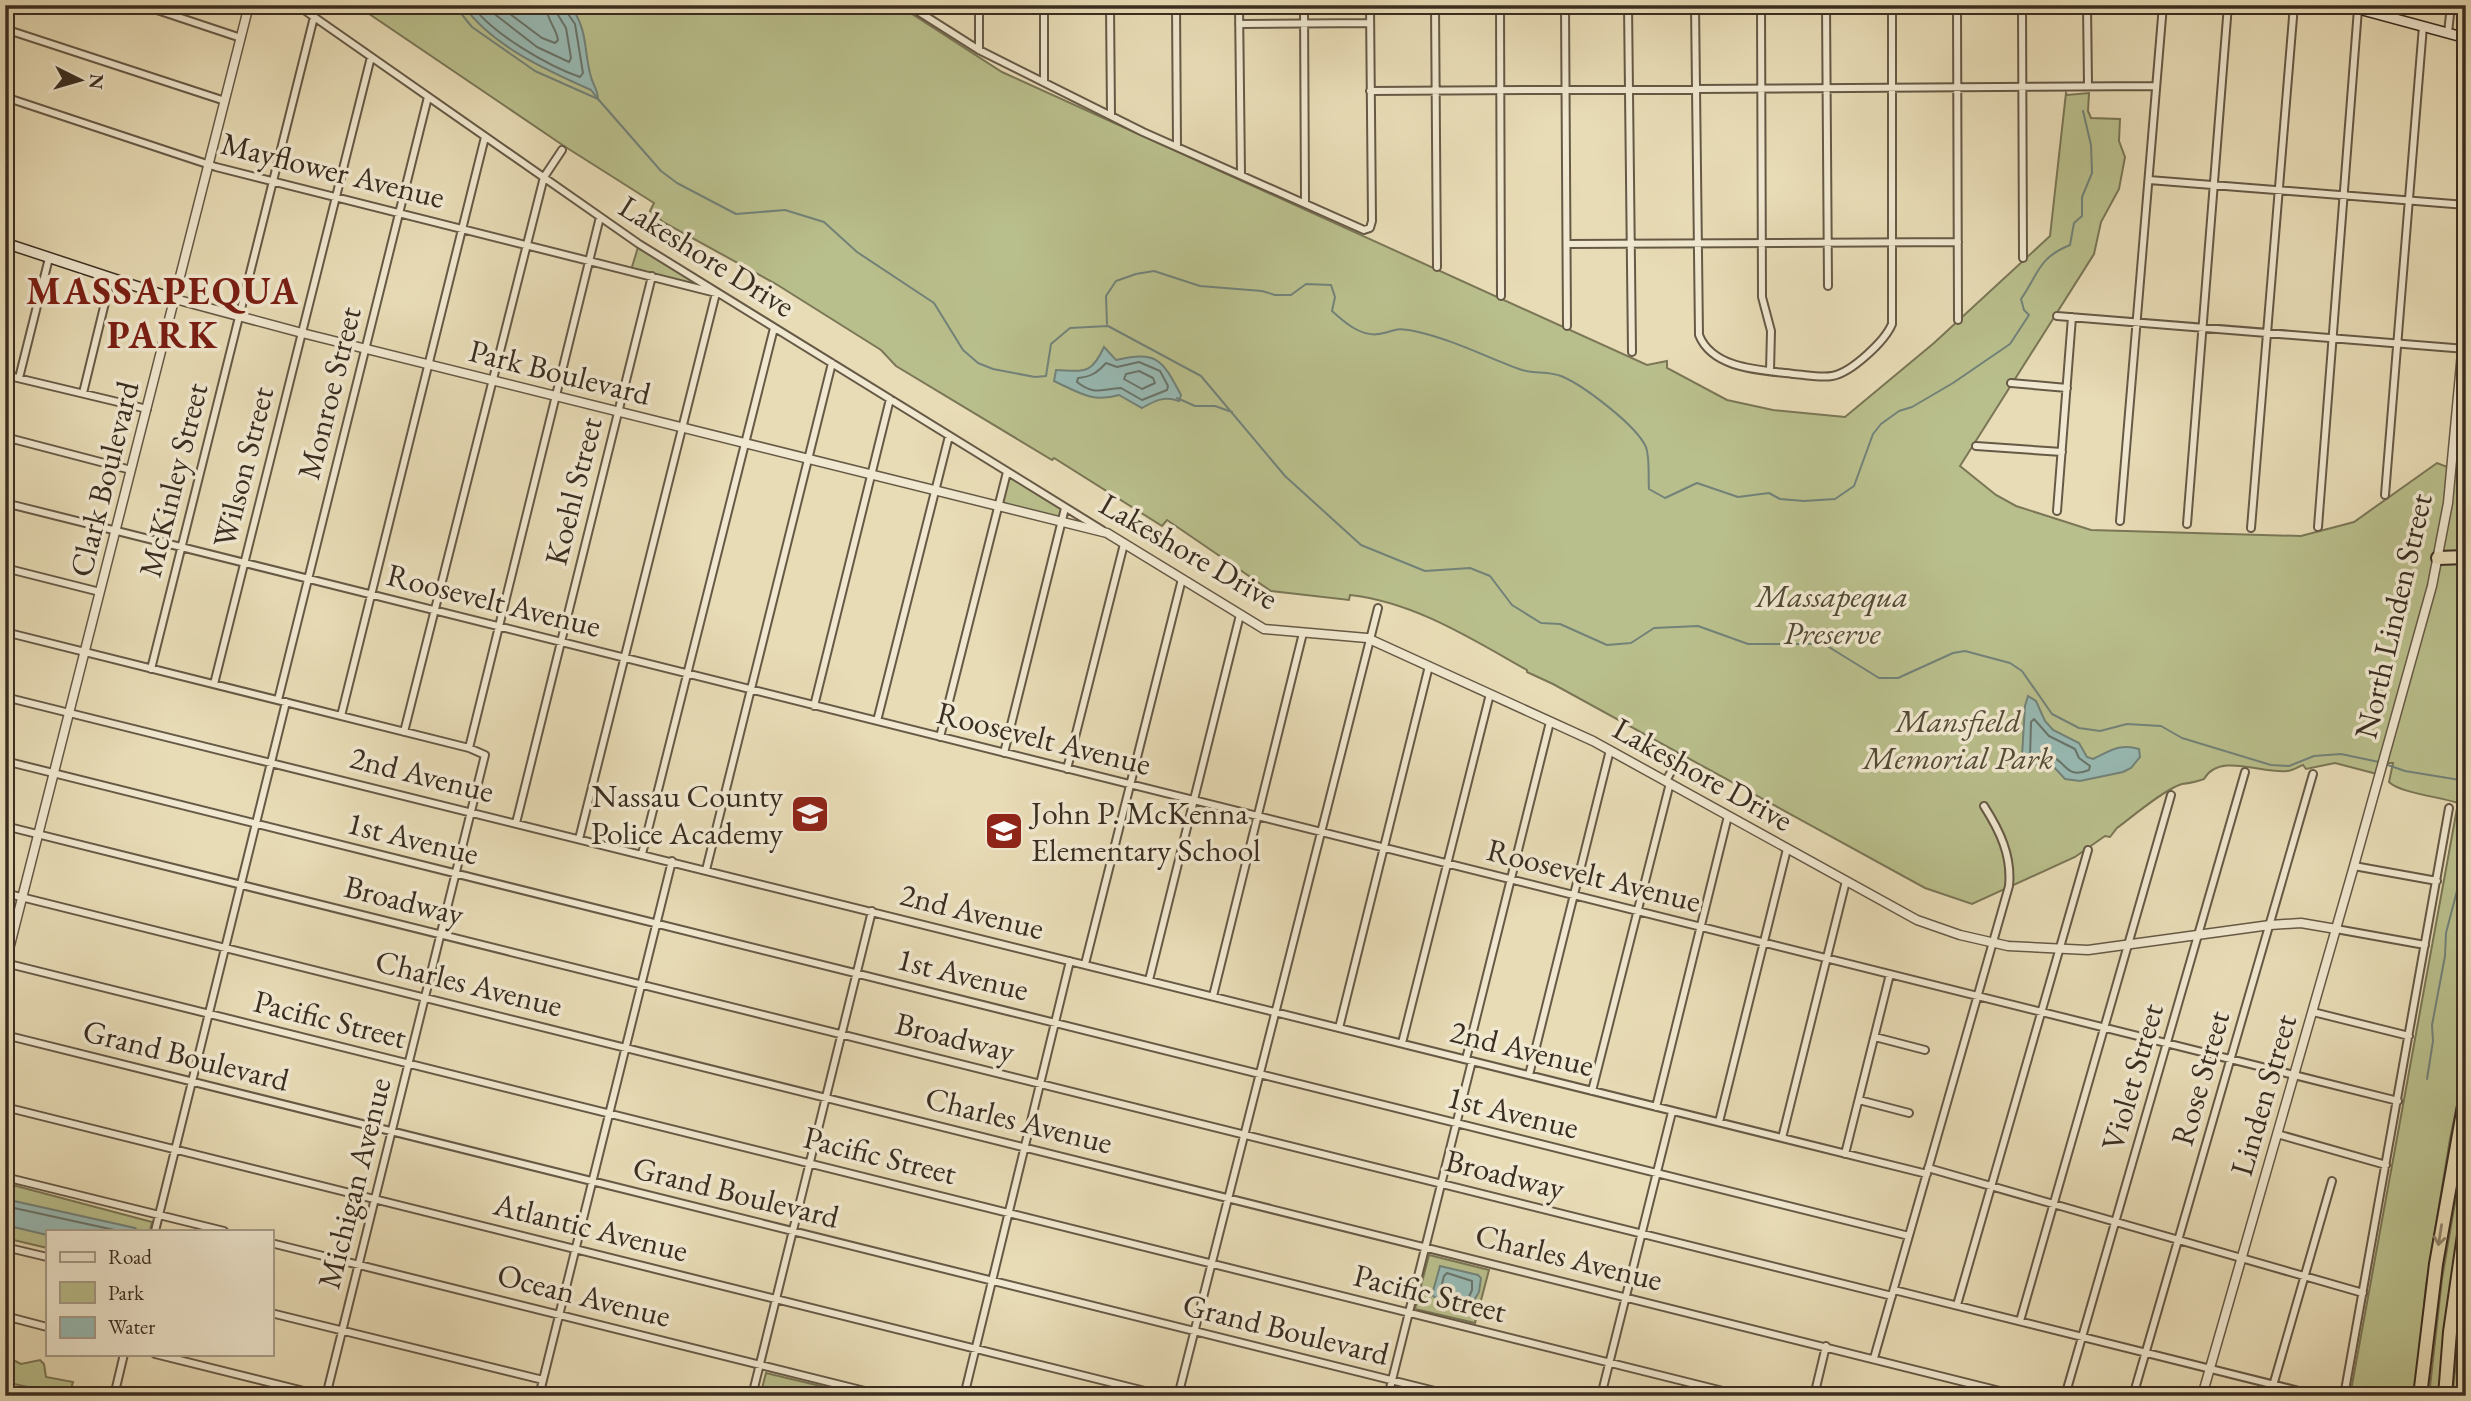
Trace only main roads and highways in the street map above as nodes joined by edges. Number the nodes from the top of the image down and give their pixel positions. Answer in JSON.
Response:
{"nodes":[{"id":1,"x":2344,"y":5,"type":"edge"},
{"id":2,"x":2466,"y":37,"type":"edge"},
{"id":3,"x":5,"y":243,"type":"edge"},
{"id":4,"x":175,"y":299,"type":"road end"},
{"id":5,"x":2466,"y":551,"type":"edge"},
{"id":6,"x":2466,"y":557,"type":"edge"},
{"id":7,"x":2466,"y":1096,"type":"edge"},
{"id":8,"x":2466,"y":1221,"type":"edge"},
{"id":9,"x":2420,"y":1396,"type":"edge"},
{"id":10,"x":2445,"y":1396,"type":"edge"}],
"edges":[{"from":1,"to":2,"type":"main road"},
{"from":3,"to":4,"type":"main road","name":"Park Boulevard"},
{"from":5,"to":6,"type":"highway"},
{"from":7,"to":9,"type":"highway","one_way":true},
{"from":8,"to":10,"type":"highway"}]}
